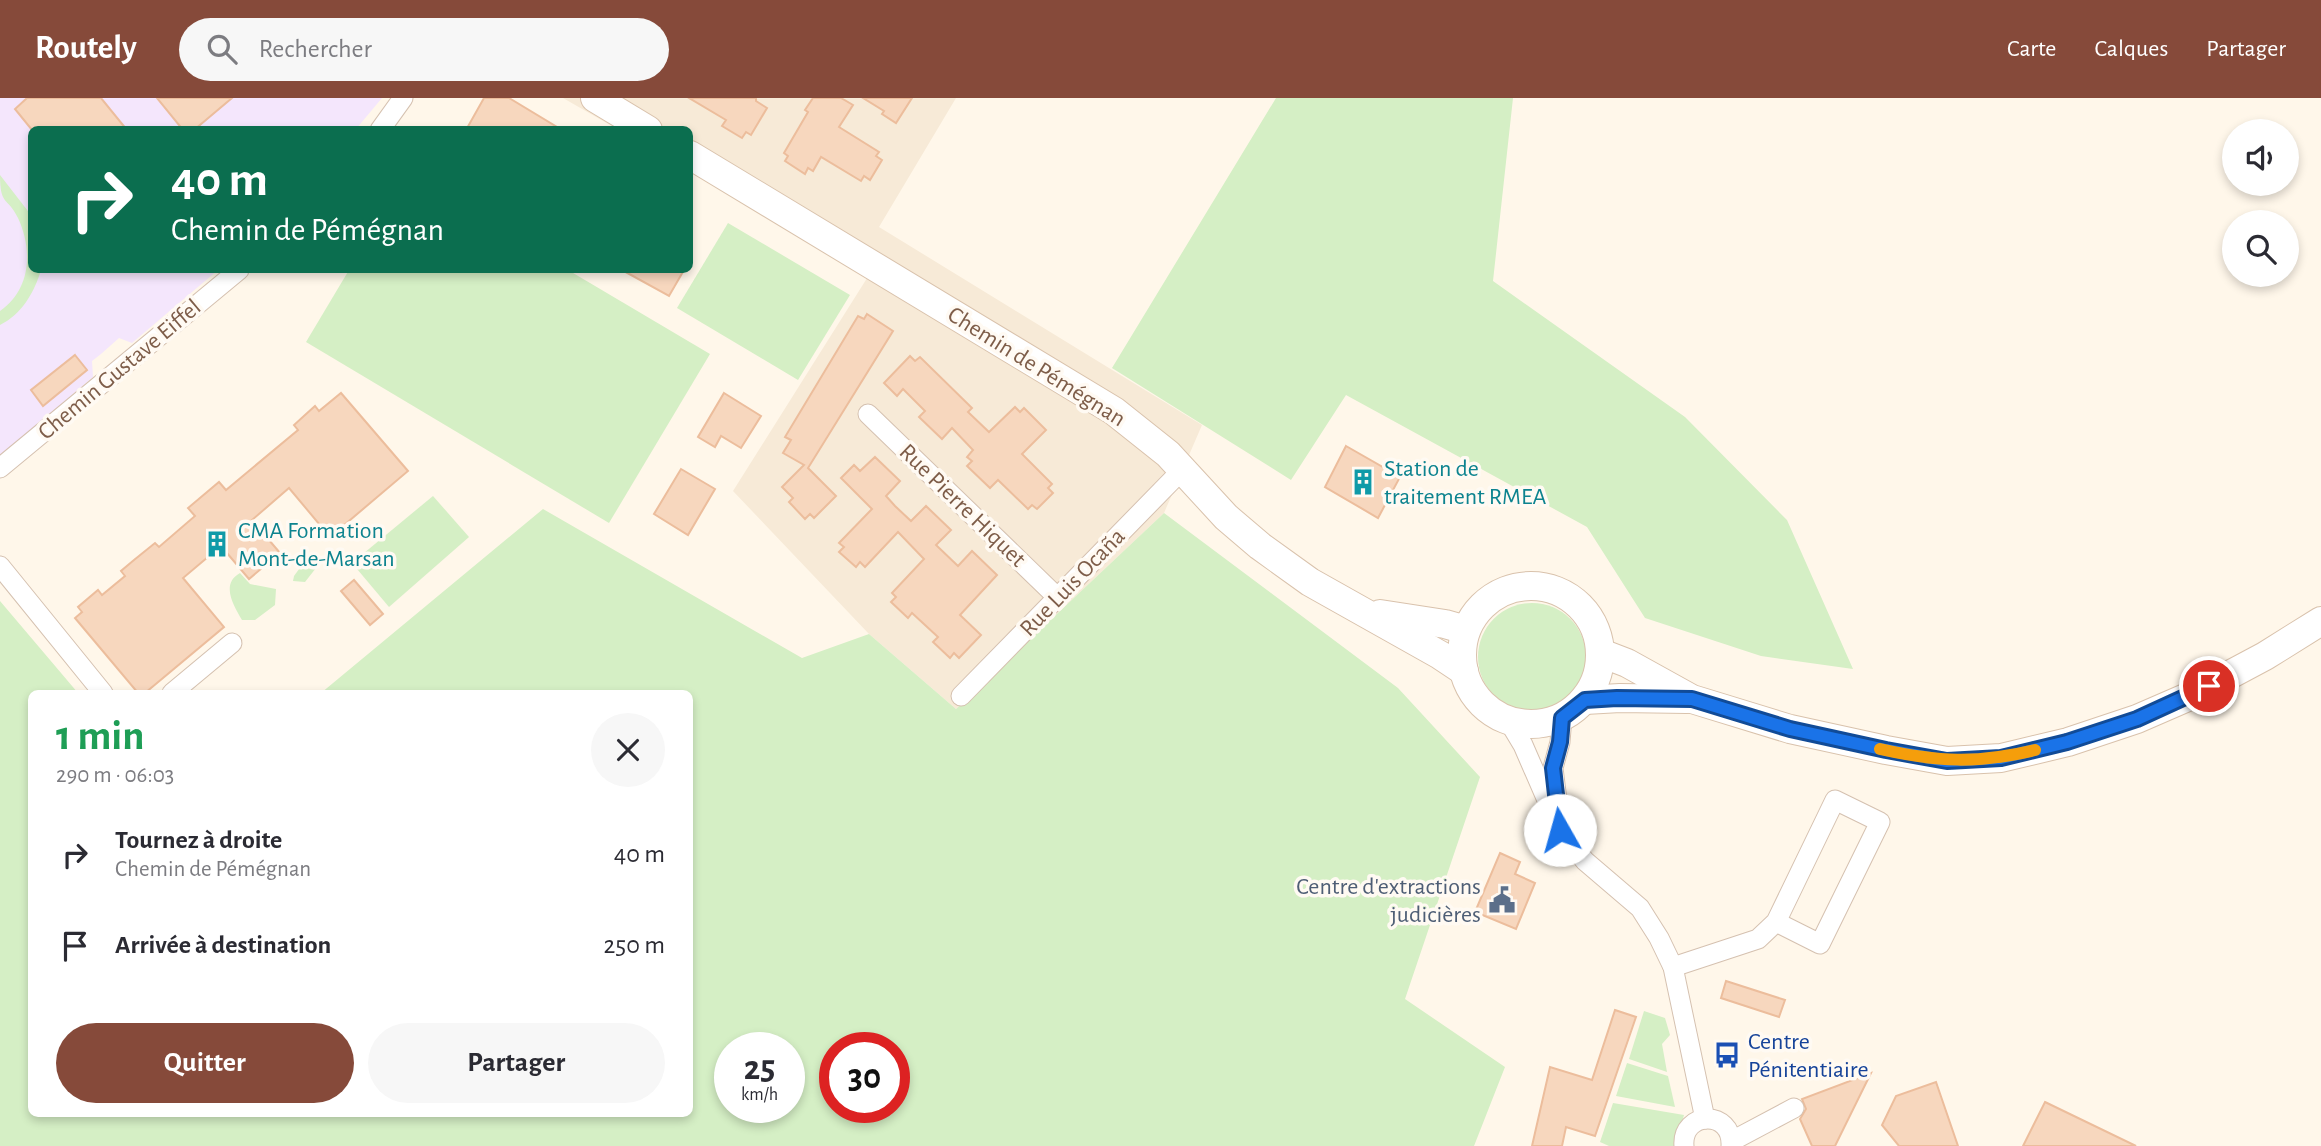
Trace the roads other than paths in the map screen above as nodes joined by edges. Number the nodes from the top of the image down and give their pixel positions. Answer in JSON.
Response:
{"nodes":[{"id":1,"x":403,"y":98,"type":"edge"},
{"id":2,"x":595,"y":98,"type":"edge"},
{"id":3,"x":383,"y":126,"type":"edge"},
{"id":4,"x":641,"y":126,"type":"edge"},
{"id":5,"x":693,"y":157,"type":"edge"},
{"id":6,"x":235,"y":273,"type":"edge"},
{"id":7,"x":868,"y":414,"type":"dead end"},
{"id":8,"x":0,"y":468,"type":"edge"},
{"id":9,"x":1183,"y":469,"type":"junction"},
{"id":10,"x":0,"y":566,"type":"edge"},
{"id":11,"x":1057,"y":597,"type":"junction"},
{"id":12,"x":1359,"y":611,"type":"junction"},
{"id":13,"x":2321,"y":621,"type":"edge"},
{"id":14,"x":1466,"y":630,"type":"junction"},
{"id":15,"x":232,"y":642,"type":"dead end"},
{"id":16,"x":1601,"y":653,"type":"junction"},
{"id":17,"x":1464,"y":671,"type":"junction"},
{"id":18,"x":101,"y":690,"type":"edge"},
{"id":19,"x":176,"y":690,"type":"edge"},
{"id":20,"x":961,"y":696,"type":"dead end"},
{"id":21,"x":1692,"y":699,"type":"junction"},
{"id":22,"x":1585,"y":700,"type":"junction"},
{"id":23,"x":1562,"y":718,"type":"junction"},
{"id":24,"x":1508,"y":720,"type":"junction"},
{"id":25,"x":1560,"y":830,"type":"junction"},
{"id":26,"x":1776,"y":922,"type":"junction"},
{"id":27,"x":1673,"y":967,"type":"junction"},
{"id":28,"x":1794,"y":1108,"type":"dead end"},
{"id":29,"x":1704,"y":1119,"type":"junction"},
{"id":30,"x":1732,"y":1144,"type":"edge"},
{"id":31,"x":1684,"y":1146,"type":"edge"}],
"edges":[{"from":1,"to":3,"type":"street"},
{"from":2,"to":4,"type":"street"},
{"from":5,"to":9,"type":"street","name":"Chemin de Pémégnan"},
{"from":6,"to":8,"type":"street","name":"Chemin Gustave Eiffel"},
{"from":7,"to":11,"type":"street","name":"Rue Pierre Hiquet"},
{"from":9,"to":11,"type":"street","name":"Rue Luis Ocaña"},
{"from":9,"to":12,"type":"street","name":"Chemin de Pémégnan"},
{"from":10,"to":18,"type":"street"},
{"from":11,"to":20,"type":"street","name":"Rue Luis Ocaña"},
{"from":12,"to":14,"type":"street","name":"Chemin de Pémégnan"},
{"from":12,"to":17,"type":"street","name":"Chemin de Pémégnan"},
{"from":13,"to":21,"type":"street"},
{"from":14,"to":16,"type":"street"},
{"from":14,"to":17,"type":"street"},
{"from":15,"to":19,"type":"street"},
{"from":16,"to":21,"type":"street"},
{"from":16,"to":22,"type":"street"},
{"from":17,"to":24,"type":"street"},
{"from":21,"to":22,"type":"street"},
{"from":22,"to":23,"type":"street"},
{"from":23,"to":24,"type":"street"},
{"from":23,"to":25,"type":"street"},
{"from":24,"to":25,"type":"street"},
{"from":25,"to":27,"type":"street"},
{"from":26,"to":26,"type":"street"},
{"from":26,"to":27,"type":"street"},
{"from":27,"to":29,"type":"street"},
{"from":28,"to":30,"type":"street"},
{"from":29,"to":30,"type":"street"},
{"from":29,"to":31,"type":"street"}]}
